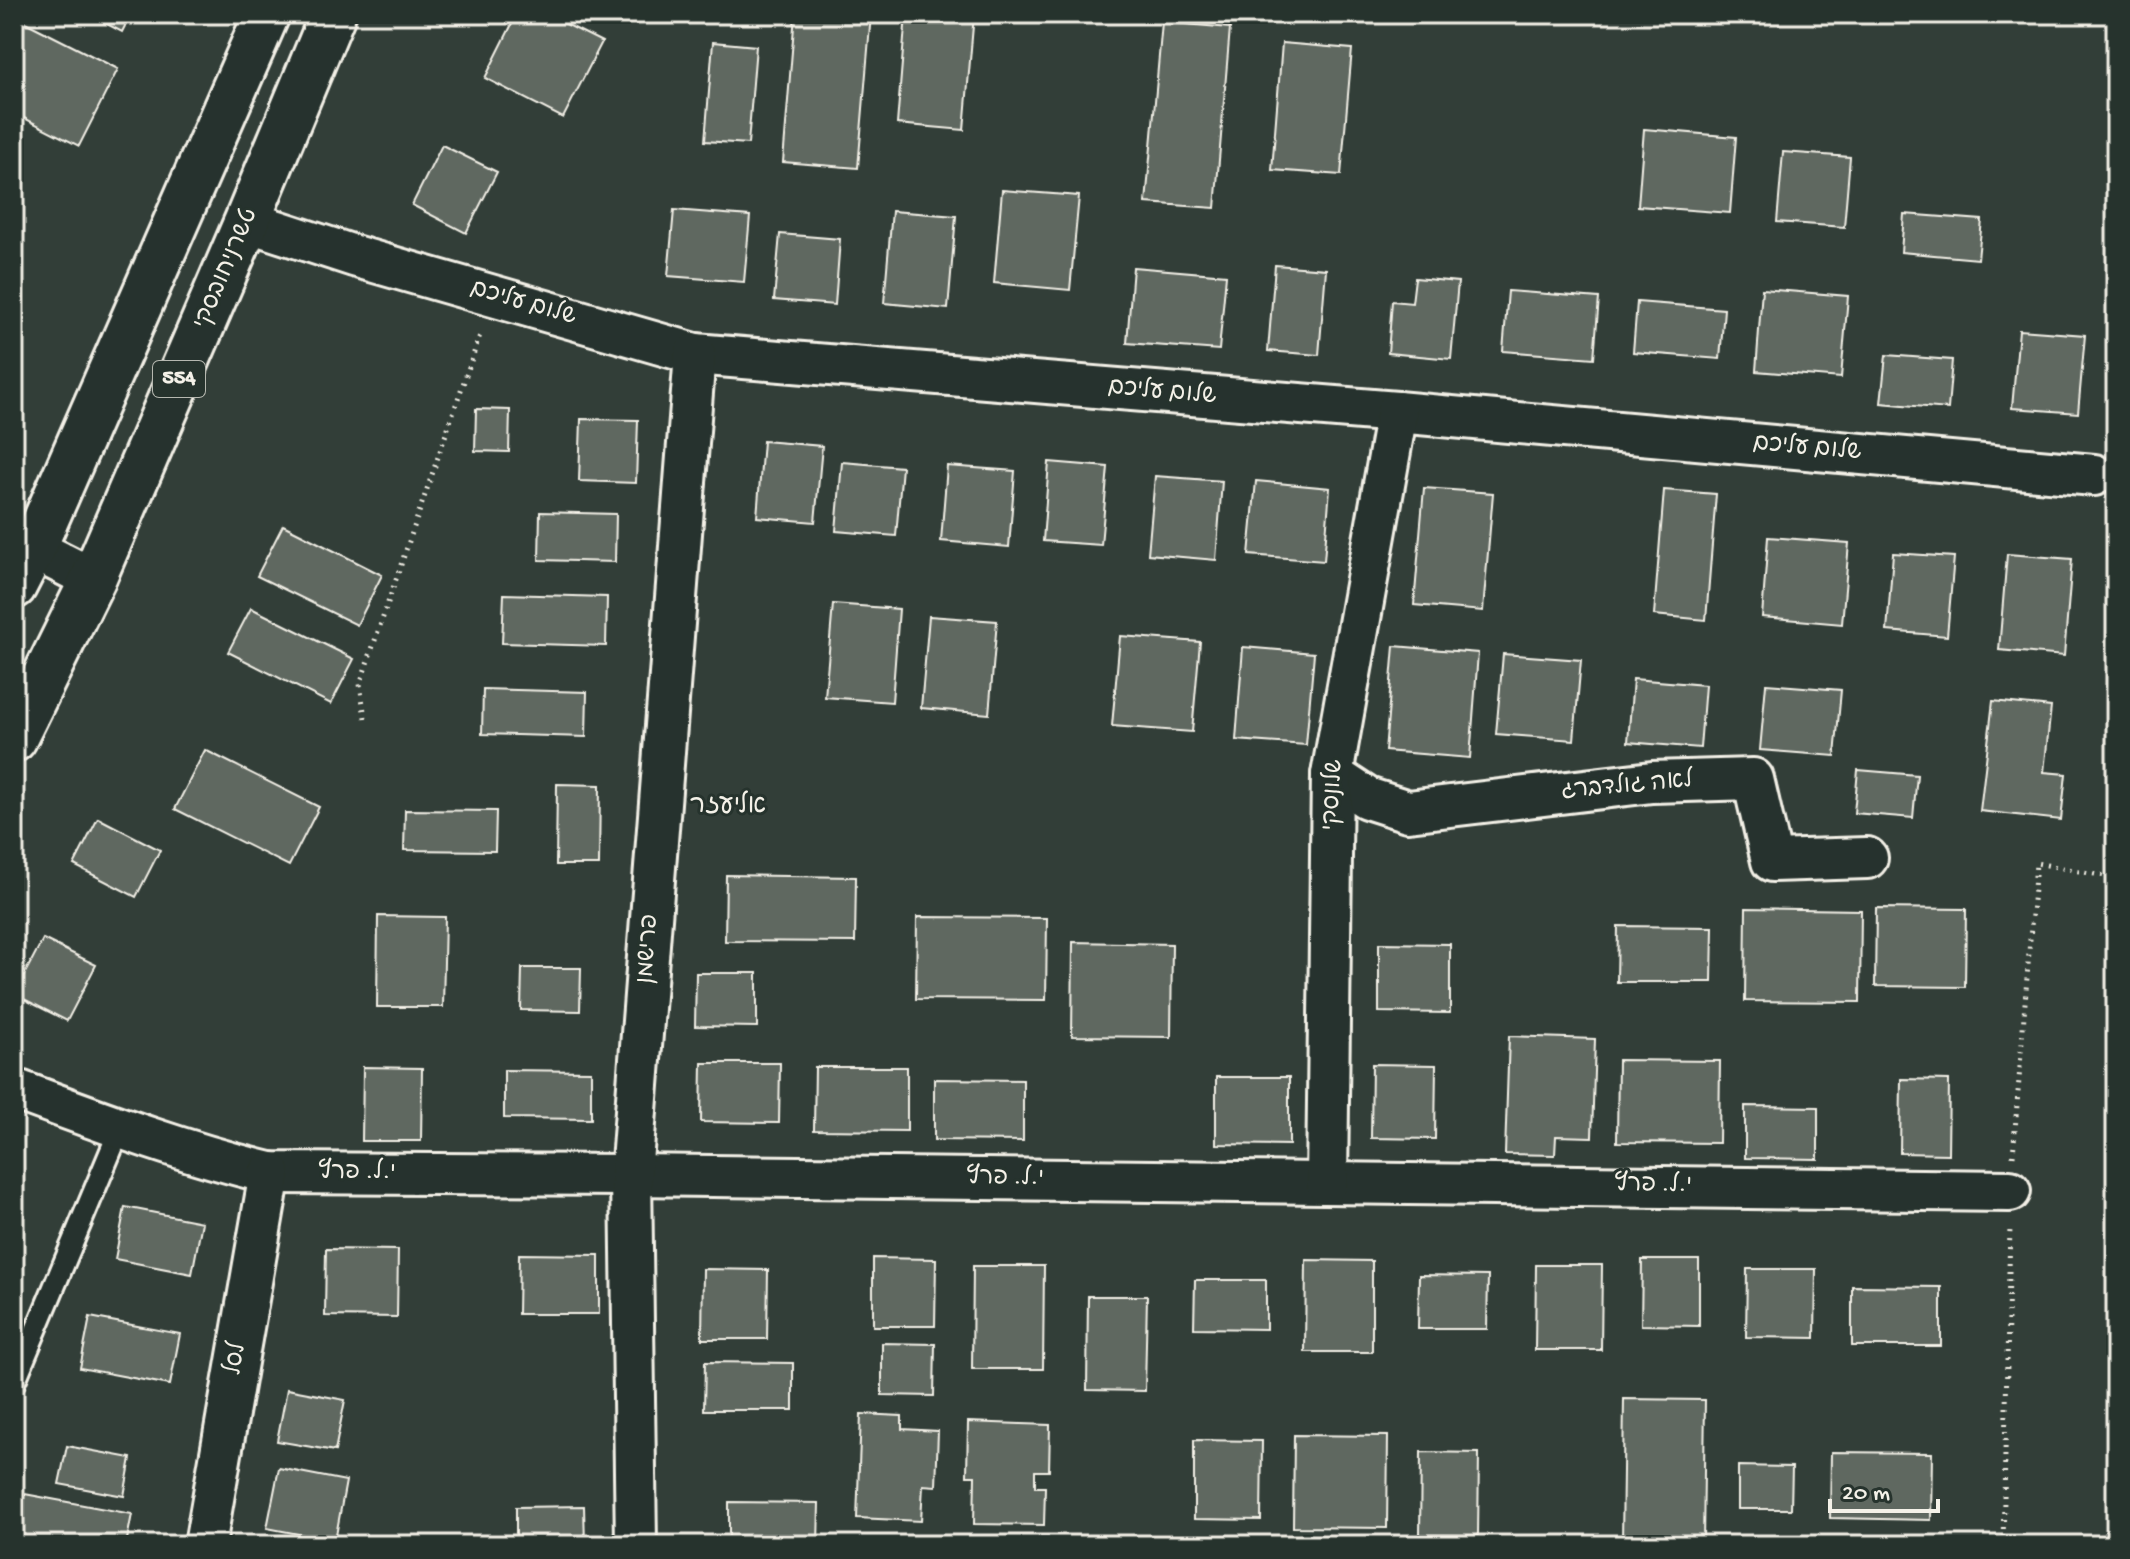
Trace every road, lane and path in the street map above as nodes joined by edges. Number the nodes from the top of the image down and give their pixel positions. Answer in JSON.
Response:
{"nodes":[{"id":1,"x":267,"y":14,"type":"edge"},
{"id":2,"x":333,"y":14,"type":"edge"},
{"id":3,"x":247,"y":221,"type":"junction"},
{"id":4,"x":494,"y":296,"type":"junction"},
{"id":5,"x":695,"y":354,"type":"junction"},
{"id":6,"x":1397,"y":412,"type":"junction"},
{"id":7,"x":2094,"y":475,"type":"dead end"},
{"id":8,"x":20,"y":558,"type":"edge"},
{"id":9,"x":93,"y":579,"type":"junction"},
{"id":10,"x":365,"y":718,"type":"dead end"},
{"id":11,"x":14,"y":739,"type":"edge"},
{"id":12,"x":1332,"y":775,"type":"junction"},
{"id":13,"x":1867,"y":858,"type":"dead end"},
{"id":14,"x":14,"y":1089,"type":"edge"},
{"id":15,"x":120,"y":1129,"type":"junction"},
{"id":16,"x":270,"y":1173,"type":"junction"},
{"id":17,"x":631,"y":1175,"type":"junction"},
{"id":18,"x":1327,"y":1183,"type":"junction"},
{"id":19,"x":2010,"y":1191,"type":"dead end"},
{"id":20,"x":14,"y":1383,"type":"edge"},
{"id":21,"x":205,"y":1545,"type":"edge"},
{"id":22,"x":636,"y":1545,"type":"edge"}],
"edges":[{"from":1,"to":8,"type":"main road","number":"554"},
{"from":2,"to":3,"type":"main road","name":"טשרניחובסקי","number":"554"},
{"from":3,"to":4,"type":"street","name":"שלום עליכם"},
{"from":3,"to":9,"type":"main road","name":"טשרניחובסקי","number":"554"},
{"from":4,"to":5,"type":"street","name":"שלום עליכם"},
{"from":4,"to":10,"type":"path"},
{"from":5,"to":6,"type":"street","name":"שלום עליכם"},
{"from":5,"to":17,"type":"street","name":"פרישמן"},
{"from":6,"to":7,"type":"street","name":"שלום עליכם"},
{"from":6,"to":12,"type":"street","name":"שלונסקי"},
{"from":8,"to":9,"type":"street"},
{"from":9,"to":11,"type":"main road","name":"טשרניחובסקי","number":"554"},
{"from":12,"to":13,"type":"street","name":"לאה גולדברג"},
{"from":12,"to":18,"type":"street","name":"שלונסקי"},
{"from":14,"to":15,"type":"street","name":"י.ל. פרץ"},
{"from":15,"to":16,"type":"street","name":"י.ל. פרץ"},
{"from":15,"to":20,"type":"lane"},
{"from":16,"to":17,"type":"street","name":"י.ל. פרץ"},
{"from":16,"to":21,"type":"street","name":"לסל"},
{"from":17,"to":18,"type":"street","name":"י.ל. פרץ"},
{"from":17,"to":22,"type":"street","name":"פרישמן"},
{"from":18,"to":19,"type":"street","name":"י.ל. פרץ"}]}
